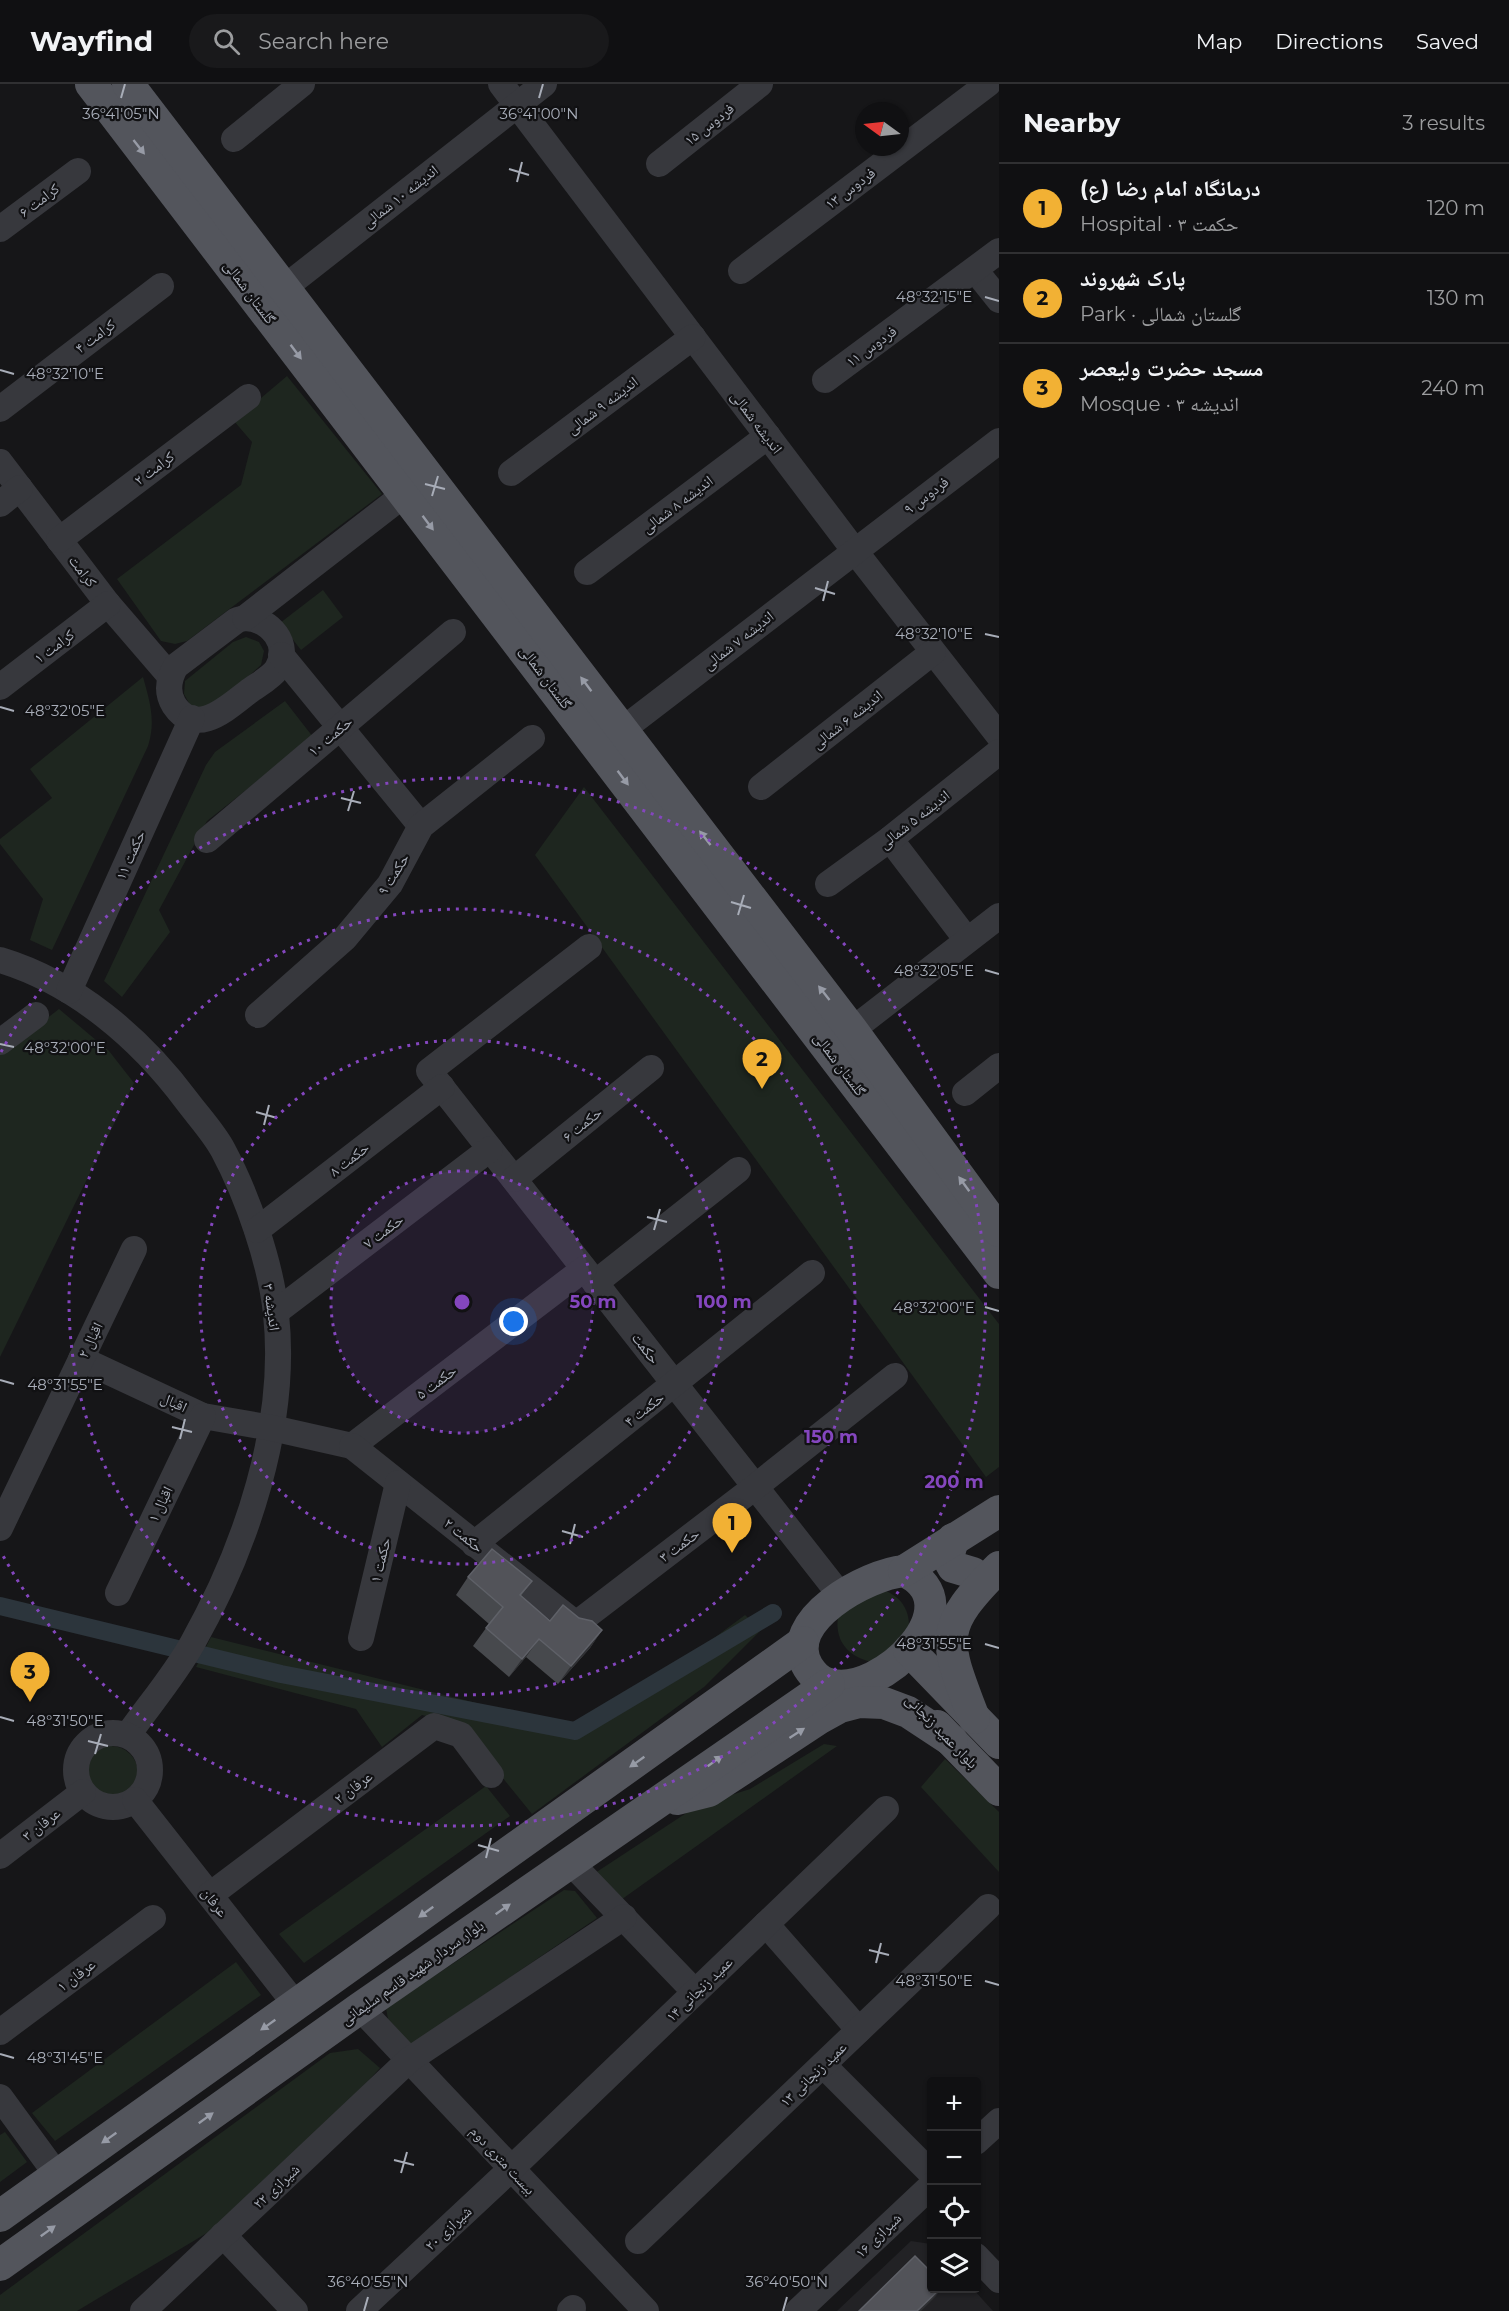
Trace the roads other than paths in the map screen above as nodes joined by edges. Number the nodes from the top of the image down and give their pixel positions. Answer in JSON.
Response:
{"nodes":[{"id":1,"x":91,"y":84,"type":"edge"},
{"id":2,"x":128,"y":84,"type":"edge"},
{"id":3,"x":302,"y":84,"type":"edge"},
{"id":4,"x":501,"y":84,"type":"edge"},
{"id":5,"x":544,"y":84,"type":"edge"},
{"id":6,"x":760,"y":84,"type":"edge"},
{"id":7,"x":989,"y":84,"type":"edge"},
{"id":8,"x":999,"y":97,"type":"edge"},
{"id":9,"x":517,"y":105,"type":"junction"},
{"id":10,"x":234,"y":139,"type":"dead end"},
{"id":11,"x":659,"y":164,"type":"dead end"},
{"id":12,"x":78,"y":171,"type":"dead end"},
{"id":13,"x":0,"y":229,"type":"edge"},
{"id":14,"x":999,"y":251,"type":"edge"},
{"id":15,"x":975,"y":270,"type":"junction"},
{"id":16,"x":741,"y":271,"type":"dead end"},
{"id":17,"x":161,"y":286,"type":"dead end"},
{"id":18,"x":272,"y":297,"type":"junction"},
{"id":19,"x":999,"y":300,"type":"edge"},
{"id":20,"x":693,"y":337,"type":"junction"},
{"id":21,"x":825,"y":380,"type":"dead end"},
{"id":22,"x":248,"y":397,"type":"dead end"},
{"id":23,"x":0,"y":409,"type":"edge"},
{"id":24,"x":768,"y":436,"type":"junction"},
{"id":25,"x":999,"y":441,"type":"edge"},
{"id":26,"x":0,"y":462,"type":"edge"},
{"id":27,"x":511,"y":474,"type":"dead end"},
{"id":28,"x":21,"y":488,"type":"junction"},
{"id":29,"x":405,"y":494,"type":"junction"},
{"id":30,"x":0,"y":504,"type":"edge"},
{"id":31,"x":59,"y":540,"type":"junction"},
{"id":32,"x":854,"y":550,"type":"junction"},
{"id":33,"x":587,"y":572,"type":"dead end"},
{"id":34,"x":108,"y":604,"type":"junction"},
{"id":35,"x":245,"y":618,"type":"junction"},
{"id":36,"x":453,"y":632,"type":"dead end"},
{"id":37,"x":933,"y":651,"type":"junction"},
{"id":38,"x":281,"y":656,"type":"junction"},
{"id":39,"x":170,"y":676,"type":"junction"},
{"id":40,"x":0,"y":687,"type":"edge"},
{"id":41,"x":192,"y":718,"type":"junction"},
{"id":42,"x":340,"y":727,"type":"junction"},
{"id":43,"x":999,"y":736,"type":"edge"},
{"id":44,"x":532,"y":738,"type":"dead end"},
{"id":45,"x":611,"y":739,"type":"junction"},
{"id":46,"x":999,"y":752,"type":"edge"},
{"id":47,"x":761,"y":788,"type":"dead end"},
{"id":48,"x":421,"y":826,"type":"junction"},
{"id":49,"x":890,"y":839,"type":"junction"},
{"id":50,"x":207,"y":840,"type":"dead end"},
{"id":51,"x":828,"y":884,"type":"dead end"},
{"id":52,"x":999,"y":916,"type":"edge"},
{"id":53,"x":968,"y":940,"type":"junction"},
{"id":54,"x":589,"y":947,"type":"dead end"},
{"id":55,"x":0,"y":960,"type":"edge"},
{"id":56,"x":69,"y":991,"type":"junction"},
{"id":57,"x":36,"y":1015,"type":"dead end"},
{"id":58,"x":258,"y":1016,"type":"dead end"},
{"id":59,"x":852,"y":1030,"type":"junction"},
{"id":60,"x":0,"y":1042,"type":"edge"},
{"id":61,"x":999,"y":1066,"type":"edge"},
{"id":62,"x":651,"y":1068,"type":"dead end"},
{"id":63,"x":435,"y":1079,"type":"junction"},
{"id":64,"x":965,"y":1093,"type":"dead end"},
{"id":65,"x":490,"y":1149,"type":"junction"},
{"id":66,"x":738,"y":1170,"type":"dead end"},
{"id":67,"x":514,"y":1179,"type":"junction"},
{"id":68,"x":257,"y":1230,"type":"junction"},
{"id":69,"x":999,"y":1231,"type":"edge"},
{"id":70,"x":134,"y":1249,"type":"dead end"},
{"id":71,"x":812,"y":1273,"type":"dead end"},
{"id":72,"x":999,"y":1273,"type":"edge"},
{"id":73,"x":590,"y":1276,"type":"junction"},
{"id":74,"x":276,"y":1312,"type":"junction"},
{"id":75,"x":81,"y":1359,"type":"junction"},
{"id":76,"x":895,"y":1376,"type":"dead end"},
{"id":77,"x":675,"y":1384,"type":"junction"},
{"id":78,"x":203,"y":1416,"type":"junction"},
{"id":79,"x":272,"y":1428,"type":"junction"},
{"id":80,"x":352,"y":1446,"type":"junction"},
{"id":81,"x":398,"y":1483,"type":"junction"},
{"id":82,"x":755,"y":1487,"type":"junction"},
{"id":83,"x":999,"y":1511,"type":"edge"},
{"id":84,"x":0,"y":1528,"type":"edge"},
{"id":85,"x":953,"y":1539,"type":"junction"},
{"id":86,"x":474,"y":1544,"type":"junction"},
{"id":87,"x":999,"y":1557,"type":"edge"},
{"id":88,"x":986,"y":1570,"type":"edge"},
{"id":89,"x":904,"y":1572,"type":"junction"},
{"id":90,"x":118,"y":1593,"type":"dead end"},
{"id":91,"x":841,"y":1596,"type":"junction"},
{"id":92,"x":932,"y":1607,"type":"junction"},
{"id":93,"x":576,"y":1624,"type":"joint"},
{"id":94,"x":361,"y":1638,"type":"dead end"},
{"id":95,"x":803,"y":1642,"type":"junction"},
{"id":96,"x":909,"y":1650,"type":"junction"},
{"id":97,"x":885,"y":1671,"type":"junction"},
{"id":98,"x":936,"y":1678,"type":"junction"},
{"id":99,"x":749,"y":1683,"type":"junction"},
{"id":100,"x":829,"y":1684,"type":"junction"},
{"id":101,"x":910,"y":1698,"type":"junction"},
{"id":102,"x":974,"y":1718,"type":"junction"},
{"id":103,"x":775,"y":1719,"type":"junction"},
{"id":104,"x":128,"y":1735,"type":"junction"},
{"id":105,"x":952,"y":1741,"type":"junction"},
{"id":106,"x":999,"y":1743,"type":"edge"},
{"id":107,"x":491,"y":1775,"type":"dead end"},
{"id":108,"x":999,"y":1790,"type":"edge"},
{"id":109,"x":82,"y":1792,"type":"junction"},
{"id":110,"x":135,"y":1800,"type":"junction"},
{"id":111,"x":653,"y":1804,"type":"junction"},
{"id":112,"x":886,"y":1809,"type":"dead end"},
{"id":113,"x":0,"y":1856,"type":"edge"},
{"id":114,"x":570,"y":1862,"type":"junction"},
{"id":115,"x":210,"y":1895,"type":"junction"},
{"id":116,"x":988,"y":1907,"type":"dead end"},
{"id":117,"x":624,"y":1917,"type":"junction"},
{"id":118,"x":153,"y":1918,"type":"dead end"},
{"id":119,"x":766,"y":1924,"type":"junction"},
{"id":120,"x":695,"y":1992,"type":"junction"},
{"id":121,"x":296,"y":2005,"type":"junction"},
{"id":122,"x":360,"y":2008,"type":"junction"},
{"id":123,"x":859,"y":2030,"type":"junction"},
{"id":124,"x":0,"y":2032,"type":"edge"},
{"id":125,"x":409,"y":2060,"type":"junction"},
{"id":126,"x":823,"y":2065,"type":"junction"},
{"id":127,"x":0,"y":2097,"type":"edge"},
{"id":128,"x":999,"y":2121,"type":"edge"},
{"id":129,"x":981,"y":2137,"type":"edge"},
{"id":130,"x":511,"y":2169,"type":"junction"},
{"id":131,"x":927,"y":2169,"type":"edge"},
{"id":132,"x":57,"y":2175,"type":"junction"},
{"id":133,"x":927,"y":2197,"type":"edge"},
{"id":134,"x":0,"y":2216,"type":"edge"},
{"id":135,"x":223,"y":2235,"type":"junction"},
{"id":136,"x":638,"y":2241,"type":"dead end"},
{"id":137,"x":981,"y":2261,"type":"edge"},
{"id":138,"x":0,"y":2265,"type":"edge"},
{"id":139,"x":999,"y":2280,"type":"edge"},
{"id":140,"x":143,"y":2311,"type":"edge"},
{"id":141,"x":295,"y":2311,"type":"edge"},
{"id":142,"x":359,"y":2311,"type":"edge"},
{"id":143,"x":646,"y":2311,"type":"edge"},
{"id":144,"x":798,"y":2311,"type":"edge"}],
"edges":[{"from":1,"to":18,"type":"main road","name":"گلستان شمالی","one_way":true},
{"from":2,"to":18,"type":"main road","name":"گلستان شمالی"},
{"from":3,"to":10,"type":"street"},
{"from":4,"to":9,"type":"street","name":"اندیشه شمالی"},
{"from":5,"to":9,"type":"street","name":"اندیشه ۱۰ شمالی"},
{"from":6,"to":11,"type":"street","name":"فردوس ۱۵"},
{"from":7,"to":8,"type":"street"},
{"from":7,"to":16,"type":"street","name":"فردوس ۱۳"},
{"from":9,"to":18,"type":"street","name":"اندیشه ۱۰ شمالی"},
{"from":9,"to":20,"type":"street","name":"اندیشه شمالی"},
{"from":12,"to":13,"type":"street","name":"کرامت ۶"},
{"from":14,"to":15,"type":"street","name":"فردوس ۱۱"},
{"from":15,"to":19,"type":"street"},
{"from":15,"to":21,"type":"street","name":"فردوس ۱۱"},
{"from":17,"to":23,"type":"street","name":"کرامت ۴"},
{"from":18,"to":29,"type":"main road","name":"گلستان شمالی","one_way":true},
{"from":45,"to":18,"type":"main road","name":"گلستان شمالی","one_way":true},
{"from":20,"to":24,"type":"street","name":"اندیشه شمالی"},
{"from":20,"to":27,"type":"street","name":"اندیشه ۹ شمالی"},
{"from":22,"to":31,"type":"street","name":"کرامت ۲"},
{"from":24,"to":32,"type":"street","name":"اندیشه شمالی"},
{"from":24,"to":33,"type":"street","name":"اندیشه ۸ شمالی"},
{"from":25,"to":32,"type":"street","name":"فردوس ۹"},
{"from":26,"to":28,"type":"street","name":"کرامت"},
{"from":28,"to":30,"type":"street"},
{"from":28,"to":31,"type":"street","name":"کرامت"},
{"from":29,"to":35,"type":"street"},
{"from":29,"to":45,"type":"main road","name":"گلستان شمالی","one_way":true},
{"from":31,"to":34,"type":"street","name":"کرامت"},
{"from":32,"to":37,"type":"street","name":"اندیشه شمالی"},
{"from":32,"to":45,"type":"street","name":"اندیشه ۷ شمالی"},
{"from":34,"to":39,"type":"street","name":"کرامت"},
{"from":34,"to":40,"type":"street","name":"کرامت ۱"},
{"from":35,"to":38,"type":"street"},
{"from":35,"to":39,"type":"street"},
{"from":36,"to":42,"type":"street","name":"حکمت ۱۰"},
{"from":37,"to":43,"type":"street","name":"اندیشه شمالی"},
{"from":37,"to":47,"type":"street","name":"اندیشه ۶ شمالی"},
{"from":38,"to":41,"type":"street"},
{"from":38,"to":42,"type":"street"},
{"from":39,"to":41,"type":"street"},
{"from":41,"to":56,"type":"street","name":"حکمت ۱۱"},
{"from":42,"to":48,"type":"street"},
{"from":42,"to":50,"type":"street","name":"حکمت ۱۰"},
{"from":44,"to":48,"type":"street","name":"حکمت ۹"},
{"from":59,"to":45,"type":"main road","name":"گلستان شمالی","one_way":true},
{"from":45,"to":72,"type":"main road","name":"گلستان شمالی","one_way":true},
{"from":46,"to":49,"type":"street","name":"اندیشه ۵ شمالی"},
{"from":48,"to":58,"type":"street","name":"حکمت ۹"},
{"from":49,"to":51,"type":"street","name":"اندیشه ۵ شمالی"},
{"from":49,"to":53,"type":"street"},
{"from":52,"to":53,"type":"street"},
{"from":53,"to":59,"type":"street"},
{"from":54,"to":63,"type":"street","name":"حکمت ۸"},
{"from":55,"to":56,"type":"street","name":"اندیشه ۳"},
{"from":56,"to":68,"type":"street","name":"اندیشه ۳"},
{"from":57,"to":60,"type":"street"},
{"from":69,"to":59,"type":"main road","name":"گلستان شمالی","one_way":true},
{"from":61,"to":64,"type":"street"},
{"from":62,"to":67,"type":"street","name":"حکمت ۶"},
{"from":63,"to":65,"type":"street","name":"حکمت"},
{"from":63,"to":68,"type":"street","name":"حکمت ۸"},
{"from":65,"to":67,"type":"street","name":"حکمت"},
{"from":65,"to":74,"type":"street","name":"حکمت ۷"},
{"from":66,"to":73,"type":"street","name":"حکمت ۵"},
{"from":67,"to":73,"type":"street","name":"حکمت"},
{"from":68,"to":74,"type":"street","name":"اندیشه ۳"},
{"from":70,"to":75,"type":"street","name":"اقبال ۲"},
{"from":71,"to":77,"type":"street","name":"حکمت ۴"},
{"from":73,"to":77,"type":"street","name":"حکمت"},
{"from":73,"to":80,"type":"street","name":"حکمت ۵"},
{"from":74,"to":79,"type":"street","name":"اندیشه ۳"},
{"from":75,"to":78,"type":"street","name":"اقبال"},
{"from":75,"to":84,"type":"street","name":"اقبال ۲"},
{"from":76,"to":82,"type":"street","name":"حکمت ۳"},
{"from":77,"to":82,"type":"street","name":"حکمت"},
{"from":77,"to":86,"type":"street","name":"حکمت ۴"},
{"from":78,"to":79,"type":"street","name":"اقبال"},
{"from":78,"to":90,"type":"street","name":"اقبال ۱"},
{"from":79,"to":80,"type":"street"},
{"from":79,"to":104,"type":"street","name":"اندیشه ۳"},
{"from":80,"to":81,"type":"street","name":"حکمت ۲"},
{"from":81,"to":86,"type":"street","name":"حکمت ۲"},
{"from":81,"to":94,"type":"street","name":"حکمت ۱"},
{"from":82,"to":91,"type":"street","name":"حکمت"},
{"from":82,"to":93,"type":"street","name":"حکمت ۳"},
{"from":83,"to":85,"type":"main road"},
{"from":85,"to":88,"type":"main road"},
{"from":85,"to":89,"type":"main road"},
{"from":86,"to":93,"type":"street","name":"حکمت ۲"},
{"from":87,"to":88,"type":"main road"},
{"from":88,"to":92,"type":"main road"},
{"from":88,"to":102,"type":"main road"},
{"from":89,"to":91,"type":"main road"},
{"from":89,"to":92,"type":"main road"},
{"from":91,"to":95,"type":"main road"},
{"from":92,"to":96,"type":"main road"},
{"from":95,"to":99,"type":"main road"},
{"from":95,"to":100,"type":"main road"},
{"from":96,"to":97,"type":"main road"},
{"from":96,"to":98,"type":"main road"},
{"from":97,"to":100,"type":"main road"},
{"from":97,"to":101,"type":"main road","name":"بلوار عمید زنجانی"},
{"from":98,"to":101,"type":"main road"},
{"from":98,"to":102,"type":"main road"},
{"from":99,"to":103,"type":"main road"},
{"from":99,"to":121,"type":"main road","one_way":true},
{"from":100,"to":103,"type":"main road","name":"بلوار سردار شهید قاسم سلیمانی"},
{"from":101,"to":105,"type":"main road","name":"بلوار عمید زنجانی"},
{"from":102,"to":106,"type":"main road"},
{"from":111,"to":103,"type":"main road","name":"بلوار سردار شهید قاسم سلیمانی","one_way":true},
{"from":104,"to":109,"type":"street"},
{"from":104,"to":110,"type":"street"},
{"from":105,"to":108,"type":"main road","name":"بلوار عمید زنجانی"},
{"from":111,"to":105,"type":"main road","one_way":true},
{"from":107,"to":115,"type":"street","name":"عرفان ۲"},
{"from":109,"to":110,"type":"street"},
{"from":109,"to":113,"type":"street","name":"عرفان ۳"},
{"from":110,"to":115,"type":"street","name":"عرفان"},
{"from":111,"to":114,"type":"main road","name":"بلوار سردار شهید قاسم سلیمانی"},
{"from":112,"to":119,"type":"street","name":"عمید زنجانی ۱۴"},
{"from":114,"to":117,"type":"street"},
{"from":122,"to":114,"type":"main road","name":"بلوار سردار شهید قاسم سلیمانی","one_way":true},
{"from":115,"to":121,"type":"street","name":"عرفان"},
{"from":116,"to":123,"type":"street","name":"عمید زنجانی ۱۳"},
{"from":117,"to":120,"type":"street"},
{"from":117,"to":125,"type":"street","name":"شیرازی ۲۲"},
{"from":118,"to":124,"type":"street","name":"عرفان ۱"},
{"from":119,"to":120,"type":"street","name":"عمید زنجانی ۱۴"},
{"from":119,"to":123,"type":"street"},
{"from":120,"to":130,"type":"street","name":"عمید زنجانی ۱۴"},
{"from":121,"to":132,"type":"main road","one_way":true},
{"from":122,"to":125,"type":"street","name":"بیست متری دوم"},
{"from":138,"to":122,"type":"main road","name":"بلوار سردار شهید قاسم سلیمانی","one_way":true},
{"from":123,"to":126,"type":"street","name":"عمید زنجانی ۱۳"},
{"from":125,"to":130,"type":"street","name":"بیست متری دوم"},
{"from":125,"to":135,"type":"street","name":"شیرازی ۲۲"},
{"from":126,"to":131,"type":"street"},
{"from":126,"to":136,"type":"street","name":"عمید زنجانی ۱۳"},
{"from":127,"to":132,"type":"street"},
{"from":128,"to":129,"type":"street"},
{"from":130,"to":142,"type":"street","name":"شیرازی ۲۰"},
{"from":130,"to":143,"type":"street","name":"بیست متری دوم"},
{"from":132,"to":134,"type":"main road"},
{"from":133,"to":144,"type":"street","name":"شیرازی ۱۶"},
{"from":135,"to":140,"type":"street","name":"شیرازی ۲۲"},
{"from":135,"to":141,"type":"street"},
{"from":137,"to":139,"type":"street"}]}
